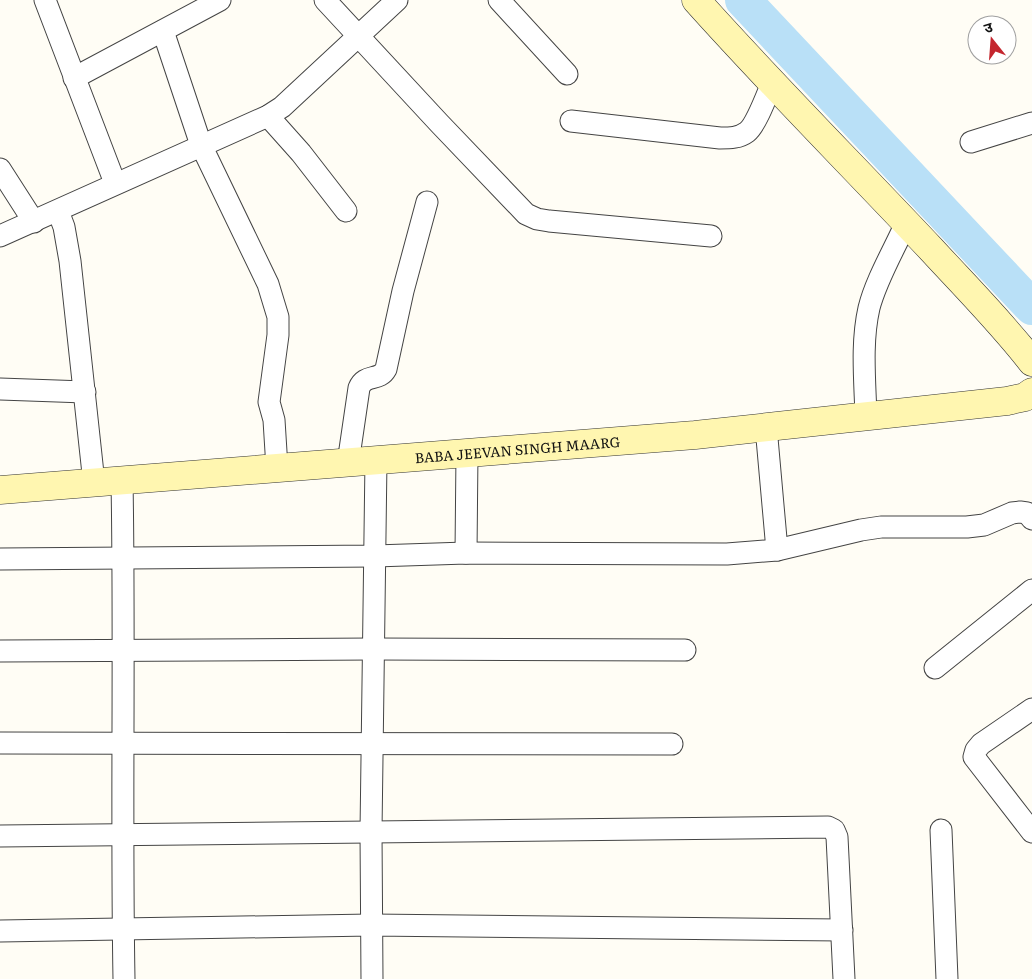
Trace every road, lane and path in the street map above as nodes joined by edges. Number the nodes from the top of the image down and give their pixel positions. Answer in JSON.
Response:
{"nodes":[{"id":1,"x":45,"y":0,"type":"edge"},
{"id":2,"x":220,"y":0,"type":"edge"},
{"id":3,"x":324,"y":0,"type":"edge"},
{"id":4,"x":397,"y":0,"type":"edge"},
{"id":5,"x":499,"y":0,"type":"edge"},
{"id":6,"x":696,"y":0,"type":"edge"},
{"id":7,"x":163,"y":31,"type":"junction"},
{"id":8,"x":357,"y":36,"type":"junction"},
{"id":9,"x":566,"y":74,"type":"dead end"},
{"id":10,"x":74,"y":78,"type":"junction"},
{"id":11,"x":772,"y":83,"type":"junction"},
{"id":12,"x":268,"y":116,"type":"junction"},
{"id":13,"x":572,"y":121,"type":"dead end"},
{"id":14,"x":1032,"y":123,"type":"edge"},
{"id":15,"x":971,"y":142,"type":"dead end"},
{"id":16,"x":201,"y":145,"type":"junction"},
{"id":17,"x":0,"y":169,"type":"edge"},
{"id":18,"x":115,"y":183,"type":"junction"},
{"id":19,"x":427,"y":202,"type":"dead end"},
{"id":20,"x":58,"y":211,"type":"junction"},
{"id":21,"x":346,"y":211,"type":"dead end"},
{"id":22,"x":34,"y":222,"type":"junction"},
{"id":23,"x":906,"y":223,"type":"junction"},
{"id":24,"x":0,"y":236,"type":"edge"},
{"id":25,"x":711,"y":236,"type":"dead end"},
{"id":26,"x":1032,"y":362,"type":"edge"},
{"id":27,"x":0,"y":389,"type":"edge"},
{"id":28,"x":85,"y":392,"type":"junction"},
{"id":29,"x":1032,"y":392,"type":"edge"},
{"id":30,"x":866,"y":417,"type":"junction"},
{"id":31,"x":766,"y":427,"type":"junction"},
{"id":32,"x":467,"y":453,"type":"junction"},
{"id":33,"x":376,"y":460,"type":"junction"},
{"id":34,"x":348,"y":463,"type":"junction"},
{"id":35,"x":277,"y":468,"type":"junction"},
{"id":36,"x":122,"y":480,"type":"junction"},
{"id":37,"x":94,"y":483,"type":"junction"},
{"id":38,"x":0,"y":490,"type":"edge"},
{"id":39,"x":1032,"y":519,"type":"edge"},
{"id":40,"x":777,"y":550,"type":"junction"},
{"id":41,"x":466,"y":553,"type":"junction"},
{"id":42,"x":375,"y":556,"type":"junction"},
{"id":43,"x":123,"y":557,"type":"junction"},
{"id":44,"x":0,"y":559,"type":"edge"},
{"id":45,"x":1032,"y":590,"type":"edge"},
{"id":46,"x":373,"y":648,"type":"junction"},
{"id":47,"x":685,"y":650,"type":"dead end"},
{"id":48,"x":0,"y":651,"type":"edge"},
{"id":49,"x":124,"y":651,"type":"junction"},
{"id":50,"x":935,"y":668,"type":"dead end"},
{"id":51,"x":1032,"y":709,"type":"edge"},
{"id":52,"x":0,"y":743,"type":"edge"},
{"id":53,"x":123,"y":743,"type":"junction"},
{"id":54,"x":372,"y":744,"type":"junction"},
{"id":55,"x":672,"y":744,"type":"dead end"},
{"id":56,"x":941,"y":830,"type":"dead end"},
{"id":57,"x":371,"y":832,"type":"junction"},
{"id":58,"x":1032,"y":832,"type":"edge"},
{"id":59,"x":122,"y":835,"type":"junction"},
{"id":60,"x":0,"y":836,"type":"edge"},
{"id":61,"x":371,"y":926,"type":"junction"},
{"id":62,"x":123,"y":929,"type":"junction"},
{"id":63,"x":842,"y":930,"type":"junction"},
{"id":64,"x":0,"y":931,"type":"edge"},
{"id":65,"x":124,"y":979,"type":"edge"},
{"id":66,"x":372,"y":979,"type":"edge"},
{"id":67,"x":844,"y":979,"type":"edge"},
{"id":68,"x":947,"y":979,"type":"edge"}],
"edges":[{"from":1,"to":10,"type":"street"},
{"from":2,"to":7,"type":"street"},
{"from":3,"to":8,"type":"street"},
{"from":4,"to":8,"type":"street"},
{"from":5,"to":9,"type":"street"},
{"from":6,"to":11,"type":"street"},
{"from":7,"to":10,"type":"street"},
{"from":7,"to":16,"type":"street"},
{"from":8,"to":12,"type":"street"},
{"from":8,"to":25,"type":"street"},
{"from":10,"to":18,"type":"street"},
{"from":11,"to":13,"type":"street"},
{"from":11,"to":23,"type":"street"},
{"from":12,"to":16,"type":"street"},
{"from":12,"to":21,"type":"street"},
{"from":14,"to":15,"type":"street"},
{"from":16,"to":18,"type":"street"},
{"from":16,"to":35,"type":"street"},
{"from":17,"to":22,"type":"street"},
{"from":18,"to":20,"type":"street"},
{"from":19,"to":34,"type":"street"},
{"from":20,"to":22,"type":"street"},
{"from":20,"to":28,"type":"street"},
{"from":22,"to":24,"type":"street"},
{"from":23,"to":26,"type":"street"},
{"from":23,"to":30,"type":"street"},
{"from":27,"to":28,"type":"street"},
{"from":28,"to":37,"type":"street"},
{"from":29,"to":30,"type":"street","name":"BABA JEEVAN SINGH MAARG"},
{"from":30,"to":31,"type":"street","name":"BABA JEEVAN SINGH MAARG"},
{"from":31,"to":32,"type":"street","name":"BABA JEEVAN SINGH MAARG"},
{"from":31,"to":40,"type":"street"},
{"from":32,"to":33,"type":"street","name":"BABA JEEVAN SINGH MAARG"},
{"from":32,"to":41,"type":"street"},
{"from":33,"to":34,"type":"street","name":"BABA JEEVAN SINGH MAARG"},
{"from":33,"to":42,"type":"street"},
{"from":34,"to":35,"type":"street","name":"BABA JEEVAN SINGH MAARG"},
{"from":35,"to":36,"type":"street","name":"BABA JEEVAN SINGH MAARG"},
{"from":36,"to":37,"type":"street","name":"BABA JEEVAN SINGH MAARG"},
{"from":36,"to":43,"type":"street"},
{"from":37,"to":38,"type":"street","name":"BABA JEEVAN SINGH MAARG"},
{"from":39,"to":40,"type":"street"},
{"from":40,"to":41,"type":"street"},
{"from":41,"to":42,"type":"street"},
{"from":42,"to":43,"type":"street"},
{"from":42,"to":46,"type":"street"},
{"from":43,"to":44,"type":"street"},
{"from":43,"to":49,"type":"street"},
{"from":45,"to":50,"type":"street"},
{"from":46,"to":47,"type":"street"},
{"from":46,"to":49,"type":"street"},
{"from":46,"to":54,"type":"street"},
{"from":48,"to":49,"type":"street"},
{"from":49,"to":53,"type":"street"},
{"from":51,"to":58,"type":"street"},
{"from":52,"to":53,"type":"street"},
{"from":53,"to":54,"type":"street"},
{"from":53,"to":59,"type":"street"},
{"from":54,"to":55,"type":"street"},
{"from":54,"to":57,"type":"street"},
{"from":56,"to":68,"type":"street"},
{"from":57,"to":59,"type":"street"},
{"from":57,"to":61,"type":"street"},
{"from":57,"to":63,"type":"street"},
{"from":59,"to":60,"type":"street"},
{"from":59,"to":62,"type":"street"},
{"from":61,"to":62,"type":"street"},
{"from":61,"to":63,"type":"street"},
{"from":61,"to":66,"type":"street"},
{"from":62,"to":64,"type":"street"},
{"from":62,"to":65,"type":"street"},
{"from":63,"to":67,"type":"street"}]}
